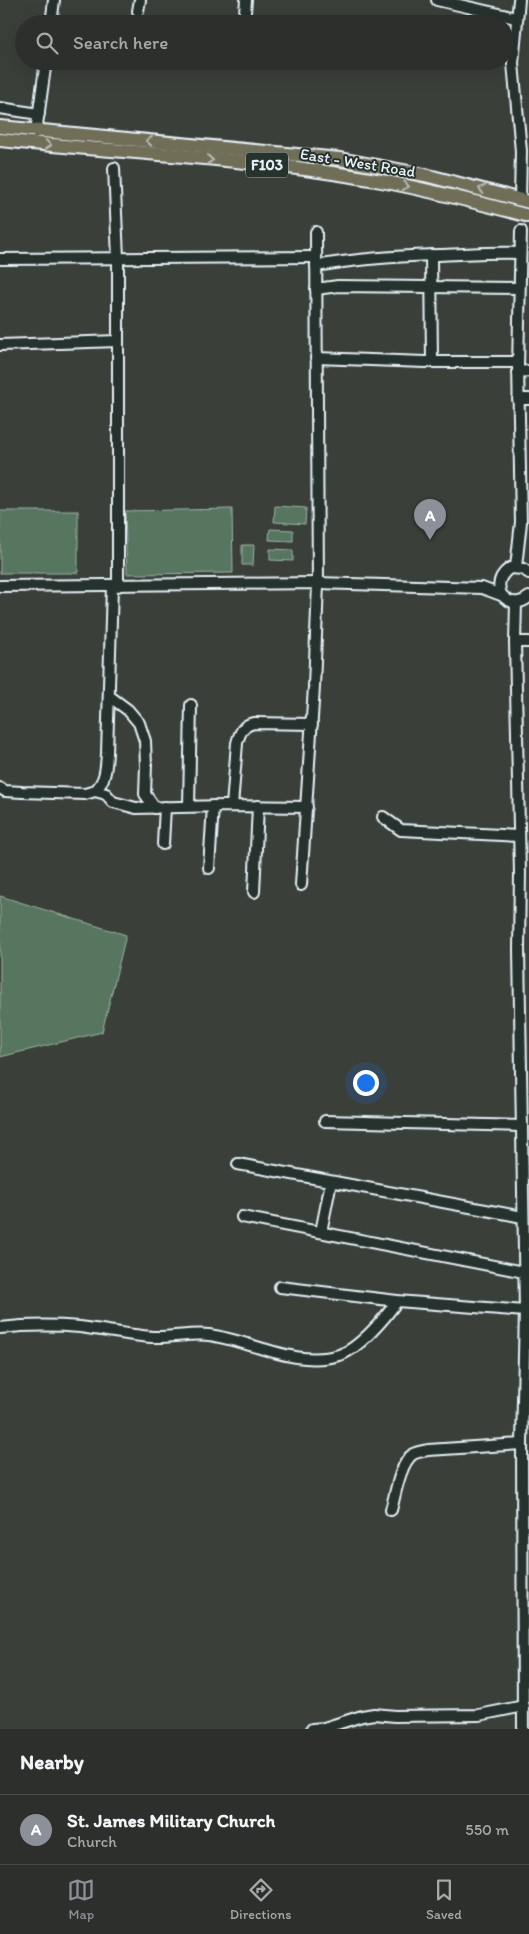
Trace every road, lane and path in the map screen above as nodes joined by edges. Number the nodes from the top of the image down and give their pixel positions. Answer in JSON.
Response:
{"nodes":[{"id":1,"x":54,"y":0,"type":"edge"},
{"id":2,"x":140,"y":0,"type":"edge"},
{"id":3,"x":246,"y":0,"type":"edge"},
{"id":4,"x":437,"y":0,"type":"edge"},
{"id":5,"x":518,"y":0,"type":"edge"},
{"id":6,"x":138,"y":12,"type":"dead end"},
{"id":7,"x":52,"y":15,"type":"edge"},
{"id":8,"x":245,"y":15,"type":"edge"},
{"id":9,"x":503,"y":15,"type":"edge"},
{"id":10,"x":516,"y":18,"type":"joint"},
{"id":11,"x":514,"y":48,"type":"edge"},
{"id":12,"x":45,"y":70,"type":"edge"},
{"id":13,"x":514,"y":70,"type":"edge"},
{"id":14,"x":0,"y":108,"type":"edge"},
{"id":15,"x":39,"y":114,"type":"junction"},
{"id":16,"x":0,"y":127,"type":"edge"},
{"id":17,"x":36,"y":132,"type":"junction"},
{"id":18,"x":0,"y":140,"type":"edge"},
{"id":19,"x":264,"y":151,"type":"junction"},
{"id":20,"x":263,"y":164,"type":"junction"},
{"id":21,"x":114,"y":168,"type":"dead end"},
{"id":22,"x":524,"y":200,"type":"edge"},
{"id":23,"x":529,"y":216,"type":"edge"},
{"id":24,"x":522,"y":231,"type":"dead end"},
{"id":25,"x":316,"y":232,"type":"dead end"},
{"id":26,"x":520,"y":253,"type":"junction"},
{"id":27,"x":431,"y":255,"type":"junction"},
{"id":28,"x":118,"y":258,"type":"junction"},
{"id":29,"x":0,"y":259,"type":"edge"},
{"id":30,"x":316,"y":261,"type":"junction"},
{"id":31,"x":432,"y":288,"type":"junction"},
{"id":32,"x":519,"y":288,"type":"junction"},
{"id":33,"x":316,"y":289,"type":"junction"},
{"id":34,"x":118,"y":341,"type":"junction"},
{"id":35,"x":0,"y":344,"type":"edge"},
{"id":36,"x":316,"y":358,"type":"junction"},
{"id":37,"x":432,"y":362,"type":"junction"},
{"id":38,"x":518,"y":367,"type":"junction"},
{"id":39,"x":529,"y":371,"type":"edge"},
{"id":40,"x":524,"y":399,"type":"edge"},
{"id":41,"x":524,"y":482,"type":"edge"},
{"id":42,"x":516,"y":568,"type":"junction"},
{"id":43,"x":529,"y":573,"type":"edge"},
{"id":44,"x":499,"y":582,"type":"junction"},
{"id":45,"x":318,"y":583,"type":"junction"},
{"id":46,"x":0,"y":586,"type":"edge"},
{"id":47,"x":115,"y":586,"type":"junction"},
{"id":48,"x":482,"y":588,"type":"junction"},
{"id":49,"x":501,"y":595,"type":"junction"},
{"id":50,"x":529,"y":597,"type":"edge"},
{"id":51,"x":516,"y":603,"type":"junction"},
{"id":52,"x":515,"y":642,"type":"junction"},
{"id":53,"x":529,"y":642,"type":"edge"},
{"id":54,"x":108,"y":696,"type":"junction"},
{"id":55,"x":190,"y":706,"type":"dead end"},
{"id":56,"x":312,"y":724,"type":"junction"},
{"id":57,"x":0,"y":788,"type":"edge"},
{"id":58,"x":95,"y":791,"type":"junction"},
{"id":59,"x":189,"y":806,"type":"junction"},
{"id":60,"x":213,"y":806,"type":"junction"},
{"id":61,"x":232,"y":806,"type":"junction"},
{"id":62,"x":258,"y":806,"type":"junction"},
{"id":63,"x":307,"y":807,"type":"junction"},
{"id":64,"x":160,"y":808,"type":"junction"},
{"id":65,"x":383,"y":817,"type":"dead end"},
{"id":66,"x":519,"y":836,"type":"junction"},
{"id":67,"x":163,"y":844,"type":"dead end"},
{"id":68,"x":209,"y":868,"type":"dead end"},
{"id":69,"x":525,"y":873,"type":"edge"},
{"id":70,"x":302,"y":885,"type":"dead end"},
{"id":71,"x":254,"y":892,"type":"dead end"},
{"id":72,"x":525,"y":1098,"type":"edge"},
{"id":73,"x":325,"y":1121,"type":"dead end"},
{"id":74,"x":522,"y":1126,"type":"junction"},
{"id":75,"x":238,"y":1164,"type":"dead end"},
{"id":76,"x":331,"y":1182,"type":"junction"},
{"id":77,"x":242,"y":1217,"type":"dead end"},
{"id":78,"x":523,"y":1217,"type":"junction"},
{"id":79,"x":321,"y":1232,"type":"junction"},
{"id":80,"x":526,"y":1248,"type":"edge"},
{"id":81,"x":524,"y":1272,"type":"junction"},
{"id":82,"x":280,"y":1287,"type":"dead end"},
{"id":83,"x":397,"y":1301,"type":"junction"},
{"id":84,"x":525,"y":1311,"type":"junction"},
{"id":85,"x":0,"y":1328,"type":"edge"},
{"id":86,"x":526,"y":1397,"type":"edge"},
{"id":87,"x":522,"y":1444,"type":"junction"},
{"id":88,"x":526,"y":1488,"type":"edge"},
{"id":89,"x":391,"y":1510,"type":"dead end"},
{"id":90,"x":524,"y":1706,"type":"junction"},
{"id":91,"x":312,"y":1729,"type":"edge"},
{"id":92,"x":523,"y":1729,"type":"edge"}],
"edges":[{"from":1,"to":7,"type":"street"},
{"from":2,"to":6,"type":"street"},
{"from":3,"to":8,"type":"street"},
{"from":4,"to":9,"type":"street"},
{"from":5,"to":10,"type":"street"},
{"from":10,"to":11,"type":"street"},
{"from":12,"to":15,"type":"street"},
{"from":13,"to":22,"type":"street"},
{"from":14,"to":15,"type":"street"},
{"from":15,"to":17,"type":"street"},
{"from":16,"to":17,"type":"main road","name":"East - West Road","number":"F103"},
{"from":19,"to":17,"type":"main road","name":"East - West Road","number":"F103","one_way":true},
{"from":18,"to":20,"type":"main road","name":"East - West Road","number":"F103","one_way":true},
{"from":19,"to":20,"type":"main road"},
{"from":22,"to":19,"type":"main road","name":"East - West Road","number":"F103","one_way":true},
{"from":20,"to":23,"type":"main road","name":"East - West Road","number":"F103","one_way":true},
{"from":21,"to":28,"type":"street"},
{"from":24,"to":26,"type":"street"},
{"from":25,"to":30,"type":"street"},
{"from":26,"to":27,"type":"street"},
{"from":26,"to":32,"type":"street"},
{"from":27,"to":30,"type":"street"},
{"from":27,"to":31,"type":"street"},
{"from":28,"to":29,"type":"street"},
{"from":28,"to":30,"type":"street"},
{"from":28,"to":34,"type":"street"},
{"from":30,"to":33,"type":"street"},
{"from":31,"to":32,"type":"street"},
{"from":31,"to":33,"type":"street"},
{"from":31,"to":37,"type":"street"},
{"from":32,"to":38,"type":"street"},
{"from":33,"to":36,"type":"street"},
{"from":34,"to":35,"type":"street"},
{"from":34,"to":47,"type":"street"},
{"from":36,"to":37,"type":"street"},
{"from":36,"to":45,"type":"street"},
{"from":37,"to":38,"type":"street"},
{"from":38,"to":39,"type":"street"},
{"from":38,"to":40,"type":"street"},
{"from":40,"to":41,"type":"street"},
{"from":41,"to":42,"type":"street"},
{"from":42,"to":43,"type":"street"},
{"from":42,"to":44,"type":"street"},
{"from":44,"to":48,"type":"street"},
{"from":44,"to":49,"type":"street"},
{"from":45,"to":47,"type":"street"},
{"from":45,"to":48,"type":"street"},
{"from":45,"to":56,"type":"street"},
{"from":46,"to":47,"type":"street"},
{"from":47,"to":54,"type":"street"},
{"from":48,"to":49,"type":"street"},
{"from":49,"to":51,"type":"street"},
{"from":50,"to":51,"type":"street"},
{"from":51,"to":52,"type":"street"},
{"from":52,"to":53,"type":"street"},
{"from":52,"to":66,"type":"street"},
{"from":54,"to":58,"type":"street"},
{"from":54,"to":64,"type":"street"},
{"from":55,"to":59,"type":"street"},
{"from":56,"to":61,"type":"street"},
{"from":56,"to":63,"type":"street"},
{"from":57,"to":58,"type":"street"},
{"from":58,"to":64,"type":"street"},
{"from":59,"to":60,"type":"street"},
{"from":59,"to":64,"type":"street"},
{"from":60,"to":61,"type":"street"},
{"from":60,"to":68,"type":"street"},
{"from":61,"to":62,"type":"street"},
{"from":62,"to":63,"type":"street"},
{"from":62,"to":71,"type":"street"},
{"from":63,"to":70,"type":"street"},
{"from":64,"to":67,"type":"street"},
{"from":65,"to":66,"type":"street"},
{"from":66,"to":69,"type":"street"},
{"from":69,"to":72,"type":"street"},
{"from":72,"to":74,"type":"street"},
{"from":73,"to":74,"type":"street"},
{"from":74,"to":78,"type":"street"},
{"from":75,"to":76,"type":"street"},
{"from":76,"to":78,"type":"street"},
{"from":76,"to":79,"type":"street"},
{"from":77,"to":79,"type":"street"},
{"from":78,"to":80,"type":"street"},
{"from":79,"to":81,"type":"street"},
{"from":80,"to":81,"type":"street"},
{"from":81,"to":84,"type":"street"},
{"from":82,"to":83,"type":"street"},
{"from":83,"to":84,"type":"street"},
{"from":83,"to":85,"type":"street"},
{"from":84,"to":86,"type":"street"},
{"from":86,"to":87,"type":"street"},
{"from":87,"to":88,"type":"street"},
{"from":87,"to":89,"type":"street"},
{"from":88,"to":90,"type":"street"},
{"from":90,"to":91,"type":"street"},
{"from":90,"to":92,"type":"street"}]}
